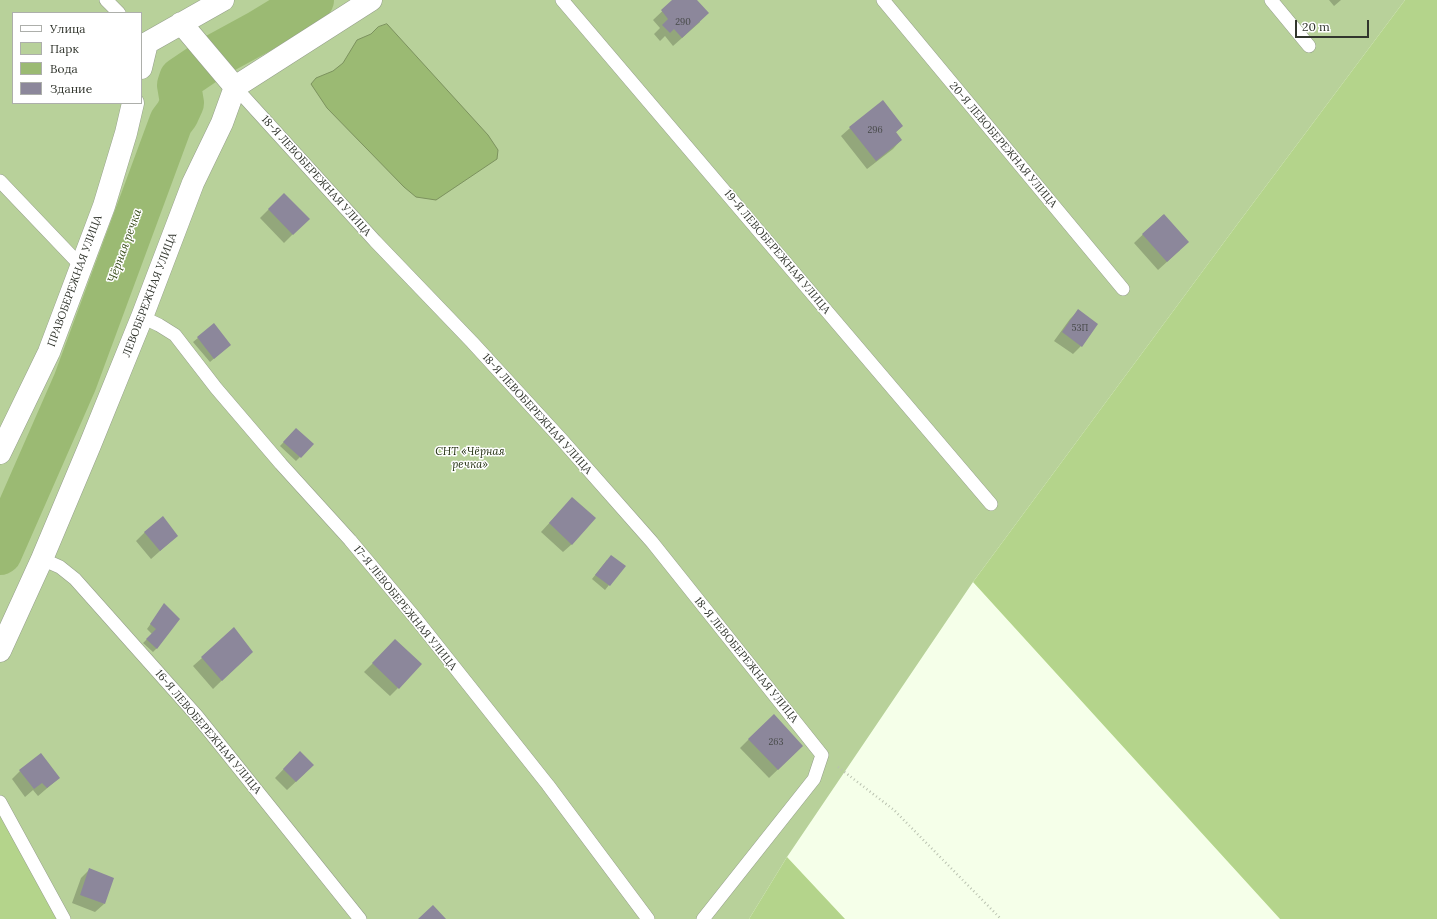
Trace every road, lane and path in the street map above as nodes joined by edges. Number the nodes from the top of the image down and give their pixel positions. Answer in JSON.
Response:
{"nodes":[{"id":1,"x":106,"y":0,"type":"edge"},
{"id":2,"x":223,"y":0,"type":"edge"},
{"id":3,"x":371,"y":0,"type":"edge"},
{"id":4,"x":562,"y":0,"type":"edge"},
{"id":5,"x":883,"y":0,"type":"edge"},
{"id":6,"x":1271,"y":0,"type":"edge"},
{"id":7,"x":118,"y":12,"type":"edge"},
{"id":8,"x":181,"y":23,"type":"junction"},
{"id":9,"x":144,"y":40,"type":"edge"},
{"id":10,"x":1309,"y":46,"type":"dead end"},
{"id":11,"x":142,"y":59,"type":"edge"},
{"id":12,"x":235,"y":87,"type":"junction"},
{"id":13,"x":133,"y":104,"type":"edge"},
{"id":14,"x":0,"y":181,"type":"edge"},
{"id":15,"x":81,"y":266,"type":"junction"},
{"id":16,"x":1123,"y":289,"type":"dead end"},
{"id":17,"x":142,"y":317,"type":"junction"},
{"id":18,"x":0,"y":453,"type":"edge"},
{"id":19,"x":992,"y":504,"type":"dead end"},
{"id":20,"x":42,"y":559,"type":"junction"},
{"id":21,"x":0,"y":650,"type":"edge"},
{"id":22,"x":822,"y":755,"type":"junction"},
{"id":23,"x":0,"y":802,"type":"edge"},
{"id":24,"x":64,"y":919,"type":"edge"},
{"id":25,"x":360,"y":919,"type":"edge"},
{"id":26,"x":648,"y":919,"type":"edge"},
{"id":27,"x":703,"y":919,"type":"edge"},
{"id":28,"x":1001,"y":919,"type":"edge"}],
"edges":[{"from":1,"to":7,"type":"lane"},
{"from":2,"to":8,"type":"street"},
{"from":3,"to":12,"type":"street"},
{"from":4,"to":19,"type":"lane","name":"19-Я ЛЕВОБЕРЕЖНАЯ УЛИЦА"},
{"from":5,"to":16,"type":"lane","name":"20-Я ЛЕВОБЕРЕЖНАЯ УЛИЦА"},
{"from":6,"to":10,"type":"lane"},
{"from":8,"to":9,"type":"street"},
{"from":8,"to":12,"type":"street"},
{"from":9,"to":11,"type":"street"},
{"from":12,"to":17,"type":"street","name":"ЛЕВОБЕРЕЖНАЯ УЛИЦА"},
{"from":12,"to":22,"type":"lane","name":"18-Я ЛЕВОБЕРЕЖНАЯ УЛИЦА"},
{"from":13,"to":15,"type":"street","name":"ПРАВОБЕРЕЖНАЯ УЛИЦА"},
{"from":14,"to":15,"type":"lane"},
{"from":15,"to":18,"type":"street","name":"ПРАВОБЕРЕЖНАЯ УЛИЦА"},
{"from":17,"to":20,"type":"street","name":"ЛЕВОБЕРЕЖНАЯ УЛИЦА"},
{"from":17,"to":26,"type":"lane","name":"17-Я ЛЕВОБЕРЕЖНАЯ УЛИЦА"},
{"from":20,"to":21,"type":"street","name":"ЛЕВОБЕРЕЖНАЯ УЛИЦА"},
{"from":20,"to":25,"type":"lane","name":"16-Я ЛЕВОБЕРЕЖНАЯ УЛИЦА"},
{"from":22,"to":27,"type":"lane"},
{"from":22,"to":28,"type":"path"},
{"from":23,"to":24,"type":"lane"}]}
